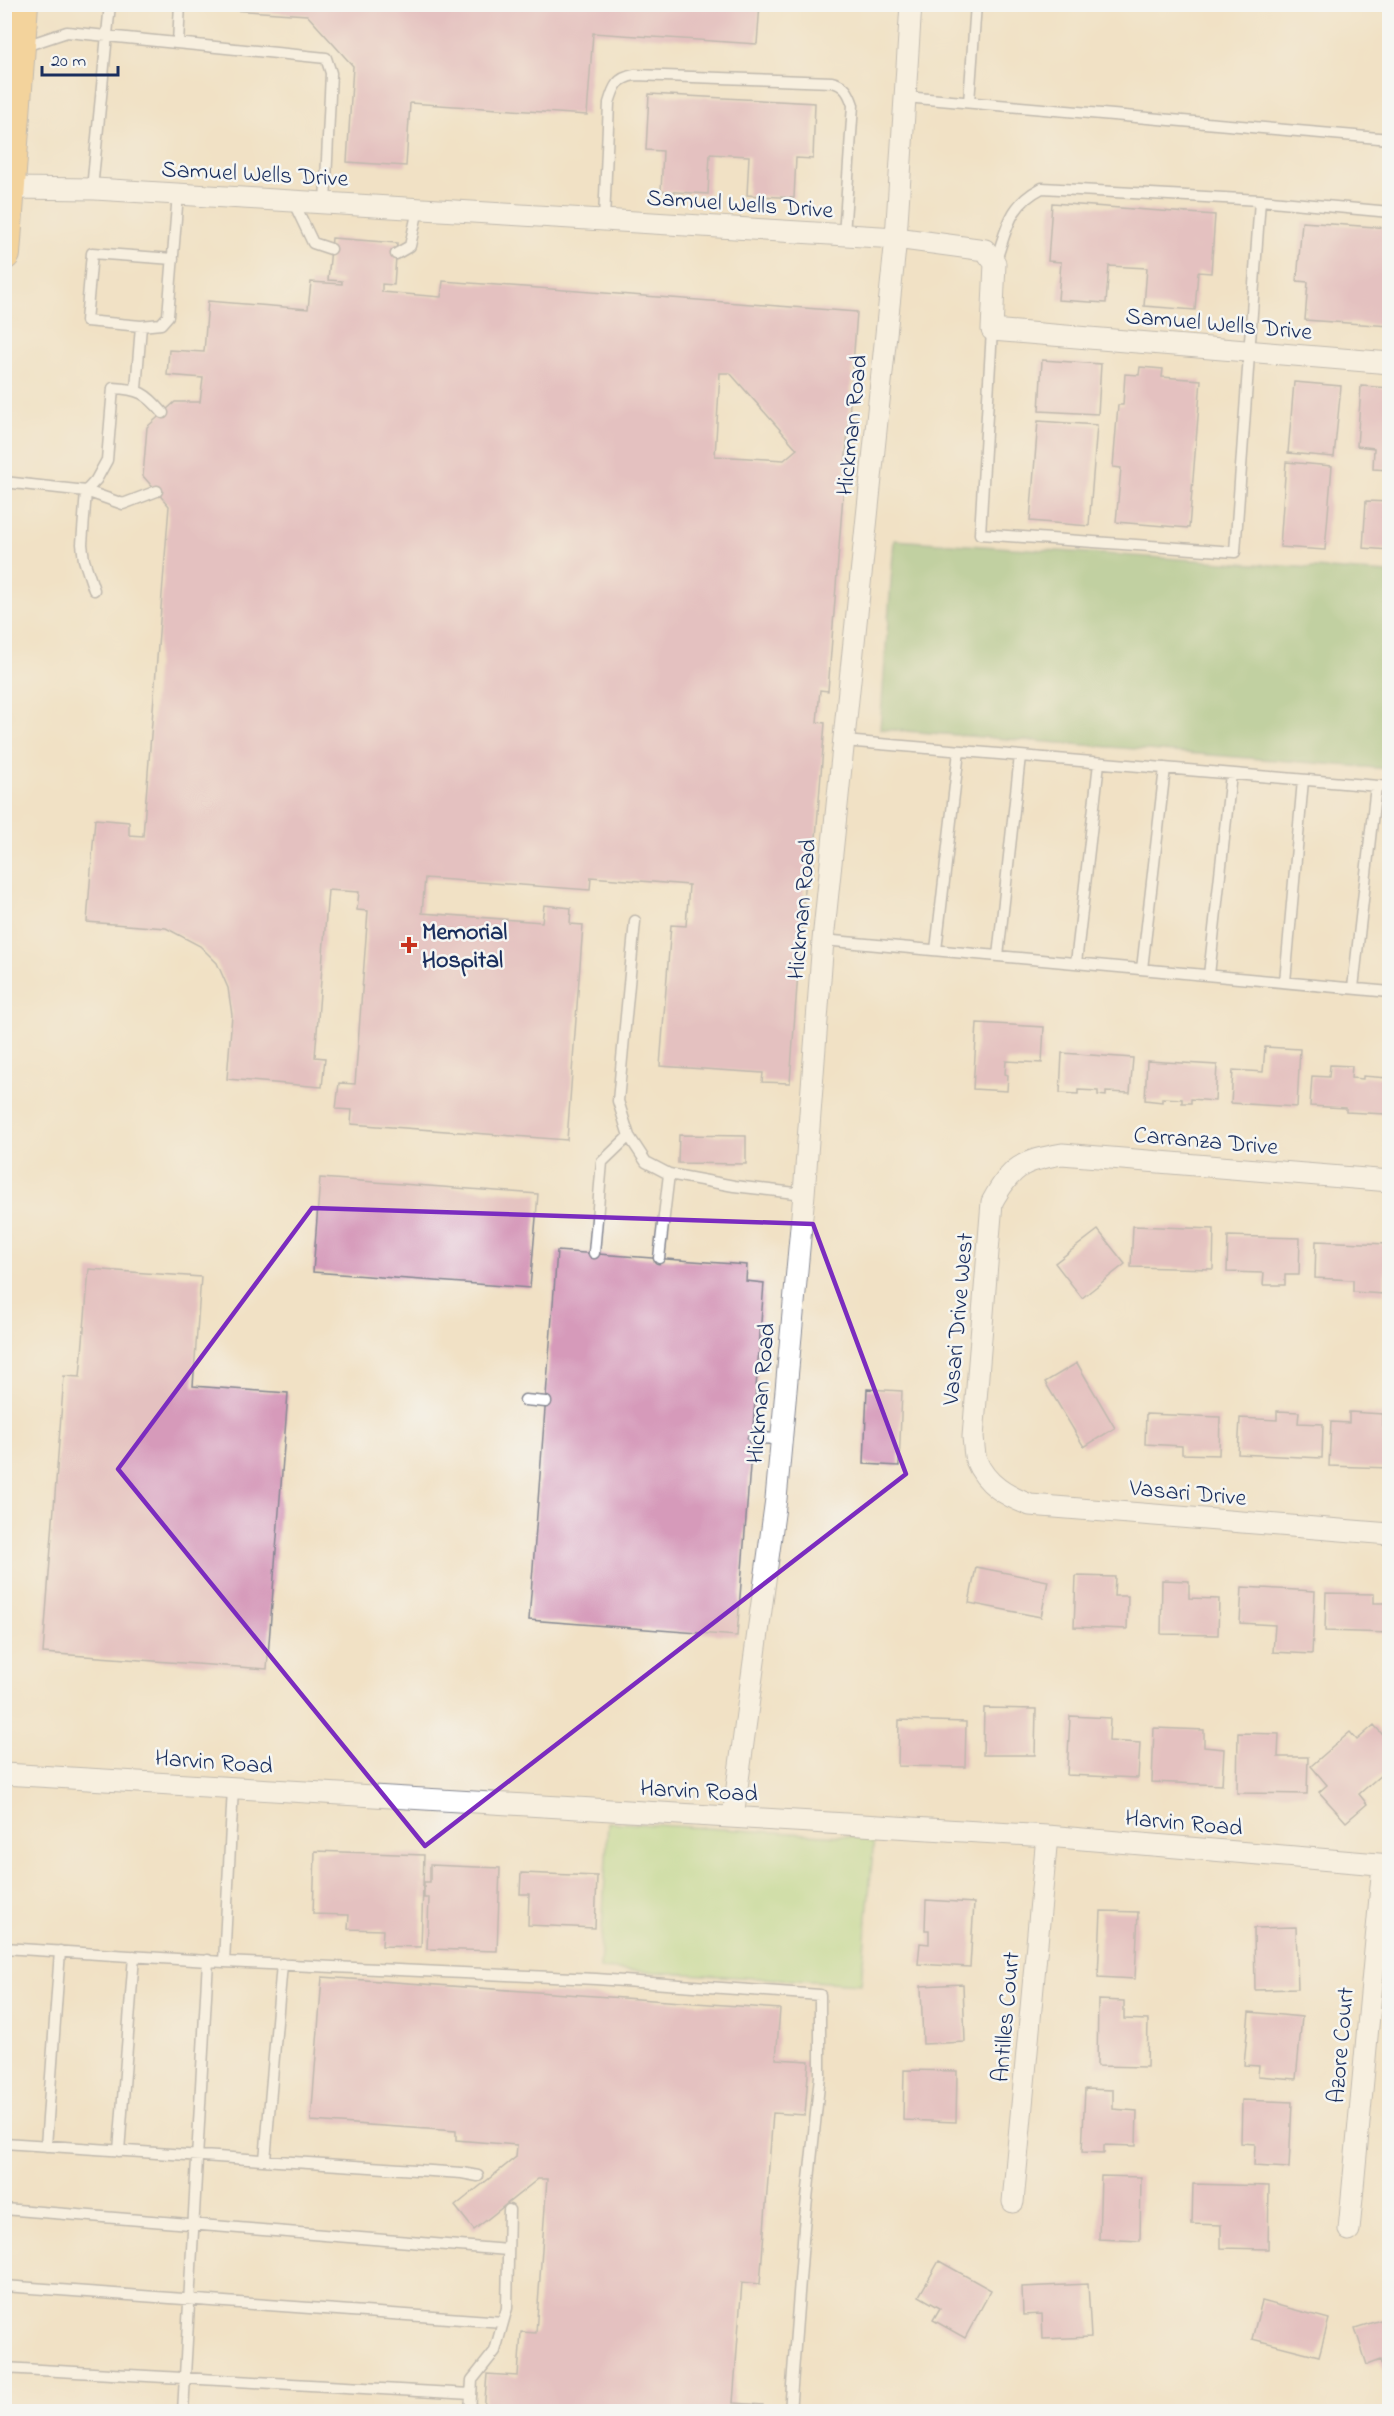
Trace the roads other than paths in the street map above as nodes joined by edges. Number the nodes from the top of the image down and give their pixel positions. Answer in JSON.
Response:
{"nodes":[{"id":1,"x":22,"y":4,"type":"edge"},
{"id":2,"x":110,"y":4,"type":"edge"},
{"id":3,"x":180,"y":4,"type":"edge"},
{"id":4,"x":911,"y":4,"type":"edge"},
{"id":5,"x":976,"y":4,"type":"edge"},
{"id":6,"x":107,"y":36,"type":"junction"},
{"id":7,"x":178,"y":43,"type":"junction"},
{"id":8,"x":12,"y":47,"type":"edge"},
{"id":9,"x":905,"y":97,"type":"junction"},
{"id":10,"x":969,"y":102,"type":"junction"},
{"id":11,"x":1389,"y":139,"type":"edge"},
{"id":12,"x":9,"y":189,"type":"junction"},
{"id":13,"x":92,"y":189,"type":"junction"},
{"id":14,"x":178,"y":194,"type":"junction"},
{"id":15,"x":1260,"y":200,"type":"junction"},
{"id":16,"x":293,"y":201,"type":"junction"},
{"id":17,"x":325,"y":202,"type":"junction"},
{"id":18,"x":418,"y":209,"type":"junction"},
{"id":19,"x":1389,"y":212,"type":"edge"},
{"id":20,"x":604,"y":220,"type":"junction"},
{"id":21,"x":844,"y":234,"type":"junction"},
{"id":22,"x":896,"y":237,"type":"junction"},
{"id":23,"x":331,"y":249,"type":"dead end"},
{"id":24,"x":4,"y":254,"type":"edge"},
{"id":25,"x":396,"y":254,"type":"dead end"},
{"id":26,"x":173,"y":259,"type":"junction"},
{"id":27,"x":995,"y":263,"type":"junction"},
{"id":28,"x":141,"y":326,"type":"junction"},
{"id":29,"x":992,"y":330,"type":"junction"},
{"id":30,"x":1249,"y":351,"type":"junction"},
{"id":31,"x":1389,"y":363,"type":"edge"},
{"id":32,"x":136,"y":389,"type":"junction"},
{"id":33,"x":163,"y":413,"type":"dead end"},
{"id":34,"x":4,"y":482,"type":"edge"},
{"id":35,"x":86,"y":491,"type":"junction"},
{"id":36,"x":157,"y":491,"type":"dead end"},
{"id":37,"x":94,"y":590,"type":"dead end"},
{"id":38,"x":844,"y":741,"type":"junction"},
{"id":39,"x":959,"y":751,"type":"junction"},
{"id":40,"x":1020,"y":756,"type":"junction"},
{"id":41,"x":1099,"y":763,"type":"junction"},
{"id":42,"x":1165,"y":768,"type":"junction"},
{"id":43,"x":1231,"y":774,"type":"junction"},
{"id":44,"x":1303,"y":780,"type":"junction"},
{"id":45,"x":1376,"y":786,"type":"junction"},
{"id":46,"x":1389,"y":787,"type":"edge"},
{"id":47,"x":635,"y":921,"type":"dead end"},
{"id":48,"x":823,"y":940,"type":"junction"},
{"id":49,"x":936,"y":950,"type":"junction"},
{"id":50,"x":998,"y":956,"type":"junction"},
{"id":51,"x":1076,"y":963,"type":"junction"},
{"id":52,"x":1142,"y":969,"type":"junction"},
{"id":53,"x":1209,"y":975,"type":"junction"},
{"id":54,"x":1285,"y":982,"type":"junction"},
{"id":55,"x":1353,"y":988,"type":"junction"},
{"id":56,"x":1389,"y":992,"type":"edge"},
{"id":57,"x":629,"y":1136,"type":"junction"},
{"id":58,"x":1020,"y":1166,"type":"joint"},
{"id":59,"x":669,"y":1174,"type":"junction"},
{"id":60,"x":1389,"y":1181,"type":"edge"},
{"id":61,"x":804,"y":1194,"type":"junction"},
{"id":62,"x":594,"y":1253,"type":"dead end"},
{"id":63,"x":659,"y":1258,"type":"dead end"},
{"id":64,"x":525,"y":1400,"type":"dead end"},
{"id":65,"x":546,"y":1402,"type":"dead end"},
{"id":66,"x":753,"y":1438,"type":"dead end"},
{"id":67,"x":782,"y":1439,"type":"junction"},
{"id":68,"x":990,"y":1481,"type":"joint"},
{"id":69,"x":1389,"y":1534,"type":"edge"},
{"id":70,"x":4,"y":1774,"type":"edge"},
{"id":71,"x":233,"y":1788,"type":"junction"},
{"id":72,"x":733,"y":1817,"type":"junction"},
{"id":73,"x":1047,"y":1836,"type":"junction"},
{"id":74,"x":1386,"y":1865,"type":"edge"},
{"id":75,"x":4,"y":1948,"type":"edge"},
{"id":76,"x":60,"y":1951,"type":"junction"},
{"id":77,"x":134,"y":1956,"type":"junction"},
{"id":78,"x":208,"y":1960,"type":"junction"},
{"id":79,"x":224,"y":1962,"type":"junction"},
{"id":80,"x":282,"y":1964,"type":"junction"},
{"id":81,"x":4,"y":2143,"type":"edge"},
{"id":82,"x":46,"y":2146,"type":"junction"},
{"id":83,"x":118,"y":2151,"type":"junction"},
{"id":84,"x":197,"y":2156,"type":"junction"},
{"id":85,"x":265,"y":2160,"type":"junction"},
{"id":86,"x":478,"y":2176,"type":"dead end"},
{"id":87,"x":1013,"y":2202,"type":"dead end"},
{"id":88,"x":4,"y":2209,"type":"edge"},
{"id":89,"x":509,"y":2210,"type":"dead end"},
{"id":90,"x":193,"y":2223,"type":"junction"},
{"id":91,"x":1348,"y":2230,"type":"dead end"},
{"id":92,"x":508,"y":2250,"type":"junction"},
{"id":93,"x":4,"y":2286,"type":"edge"},
{"id":94,"x":189,"y":2298,"type":"junction"},
{"id":95,"x":503,"y":2322,"type":"junction"},
{"id":96,"x":4,"y":2368,"type":"edge"},
{"id":97,"x":186,"y":2377,"type":"junction"},
{"id":98,"x":471,"y":2394,"type":"junction"},
{"id":99,"x":183,"y":2412,"type":"edge"},
{"id":100,"x":470,"y":2412,"type":"edge"},
{"id":101,"x":790,"y":2412,"type":"edge"}],
"edges":[{"from":1,"to":8,"type":"main road"},
{"from":2,"to":6,"type":"lane"},
{"from":3,"to":7,"type":"lane"},
{"from":4,"to":9,"type":"street","name":"Hickman Road"},
{"from":5,"to":10,"type":"lane"},
{"from":6,"to":7,"type":"lane"},
{"from":6,"to":8,"type":"lane"},
{"from":6,"to":13,"type":"lane"},
{"from":7,"to":17,"type":"lane"},
{"from":8,"to":12,"type":"main road"},
{"from":9,"to":10,"type":"lane"},
{"from":9,"to":22,"type":"street","name":"Hickman Road"},
{"from":10,"to":11,"type":"lane"},
{"from":12,"to":13,"type":"street","name":"Samuel Wells Drive"},
{"from":12,"to":24,"type":"main road"},
{"from":13,"to":14,"type":"street","name":"Samuel Wells Drive"},
{"from":14,"to":16,"type":"street","name":"Samuel Wells Drive"},
{"from":14,"to":26,"type":"lane"},
{"from":15,"to":19,"type":"lane"},
{"from":15,"to":27,"type":"lane"},
{"from":15,"to":30,"type":"lane"},
{"from":16,"to":17,"type":"street","name":"Samuel Wells Drive"},
{"from":16,"to":23,"type":"lane"},
{"from":17,"to":18,"type":"street","name":"Samuel Wells Drive"},
{"from":18,"to":20,"type":"street","name":"Samuel Wells Drive"},
{"from":18,"to":25,"type":"lane"},
{"from":20,"to":21,"type":"street","name":"Samuel Wells Drive"},
{"from":20,"to":21,"type":"lane"},
{"from":21,"to":22,"type":"street","name":"Samuel Wells Drive"},
{"from":22,"to":27,"type":"street","name":"Samuel Wells Drive"},
{"from":22,"to":38,"type":"street","name":"Hickman Road"},
{"from":26,"to":28,"type":"lane"},
{"from":26,"to":28,"type":"lane"},
{"from":27,"to":29,"type":"street"},
{"from":28,"to":32,"type":"lane"},
{"from":29,"to":30,"type":"street","name":"Samuel Wells Drive"},
{"from":29,"to":30,"type":"lane"},
{"from":30,"to":31,"type":"street","name":"Samuel Wells Drive"},
{"from":32,"to":33,"type":"lane"},
{"from":32,"to":35,"type":"lane"},
{"from":34,"to":35,"type":"lane"},
{"from":35,"to":36,"type":"lane"},
{"from":35,"to":37,"type":"lane"},
{"from":38,"to":39,"type":"lane"},
{"from":38,"to":48,"type":"street","name":"Hickman Road"},
{"from":39,"to":40,"type":"lane"},
{"from":39,"to":49,"type":"lane"},
{"from":40,"to":41,"type":"lane"},
{"from":40,"to":50,"type":"lane"},
{"from":41,"to":42,"type":"lane"},
{"from":41,"to":51,"type":"lane"},
{"from":42,"to":43,"type":"lane"},
{"from":42,"to":52,"type":"lane"},
{"from":43,"to":44,"type":"lane"},
{"from":43,"to":53,"type":"lane"},
{"from":44,"to":45,"type":"lane"},
{"from":44,"to":54,"type":"lane"},
{"from":45,"to":46,"type":"lane"},
{"from":45,"to":55,"type":"lane"},
{"from":47,"to":57,"type":"lane"},
{"from":48,"to":49,"type":"lane"},
{"from":48,"to":61,"type":"street","name":"Hickman Road"},
{"from":49,"to":50,"type":"lane"},
{"from":50,"to":51,"type":"lane"},
{"from":51,"to":52,"type":"lane"},
{"from":52,"to":53,"type":"lane"},
{"from":53,"to":54,"type":"lane"},
{"from":54,"to":55,"type":"lane"},
{"from":55,"to":56,"type":"lane"},
{"from":57,"to":59,"type":"lane"},
{"from":57,"to":62,"type":"lane"},
{"from":58,"to":60,"type":"street","name":"Carranza Drive"},
{"from":58,"to":68,"type":"street","name":"Vasari Drive West"},
{"from":59,"to":61,"type":"lane"},
{"from":59,"to":63,"type":"lane"},
{"from":61,"to":67,"type":"street","name":"Hickman Road"},
{"from":64,"to":65,"type":"lane"},
{"from":66,"to":67,"type":"lane"},
{"from":67,"to":72,"type":"street","name":"Hickman Road"},
{"from":68,"to":69,"type":"street","name":"Vasari Drive"},
{"from":70,"to":71,"type":"street","name":"Harvin Road"},
{"from":71,"to":72,"type":"street","name":"Harvin Road"},
{"from":71,"to":79,"type":"lane"},
{"from":72,"to":73,"type":"street","name":"Harvin Road"},
{"from":73,"to":74,"type":"street","name":"Harvin Road"},
{"from":73,"to":87,"type":"street","name":"Antilles Court"},
{"from":74,"to":91,"type":"street","name":"Azore Court"},
{"from":75,"to":76,"type":"lane"},
{"from":76,"to":77,"type":"lane"},
{"from":76,"to":82,"type":"lane"},
{"from":77,"to":78,"type":"lane"},
{"from":77,"to":83,"type":"lane"},
{"from":78,"to":79,"type":"lane"},
{"from":78,"to":84,"type":"lane"},
{"from":79,"to":80,"type":"lane"},
{"from":80,"to":85,"type":"lane"},
{"from":80,"to":101,"type":"lane"},
{"from":81,"to":82,"type":"lane"},
{"from":82,"to":83,"type":"lane"},
{"from":83,"to":84,"type":"lane"},
{"from":84,"to":85,"type":"lane"},
{"from":84,"to":90,"type":"lane"},
{"from":85,"to":86,"type":"lane"},
{"from":88,"to":90,"type":"lane"},
{"from":89,"to":92,"type":"lane"},
{"from":90,"to":92,"type":"lane"},
{"from":90,"to":94,"type":"lane"},
{"from":92,"to":95,"type":"lane"},
{"from":93,"to":94,"type":"lane"},
{"from":94,"to":95,"type":"lane"},
{"from":94,"to":97,"type":"lane"},
{"from":95,"to":98,"type":"lane"},
{"from":96,"to":97,"type":"lane"},
{"from":97,"to":98,"type":"lane"},
{"from":97,"to":99,"type":"lane"},
{"from":98,"to":100,"type":"lane"}]}
